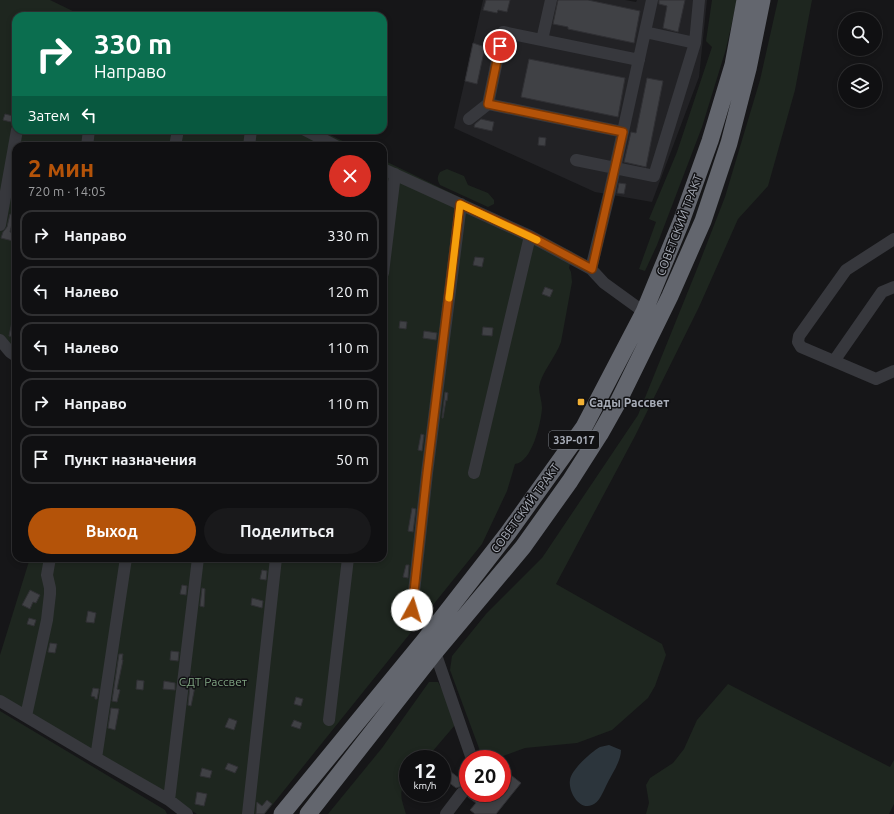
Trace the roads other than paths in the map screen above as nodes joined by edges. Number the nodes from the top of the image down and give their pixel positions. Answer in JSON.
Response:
{"nodes":[{"id":1,"x":551,"y":0,"type":"edge"},
{"id":2,"x":652,"y":0,"type":"edge"},
{"id":3,"x":699,"y":0,"type":"edge"},
{"id":4,"x":745,"y":0,"type":"edge"},
{"id":5,"x":762,"y":0,"type":"edge"},
{"id":6,"x":645,"y":32,"type":"junction"},
{"id":7,"x":542,"y":40,"type":"junction"},
{"id":8,"x":695,"y":43,"type":"junction"},
{"id":9,"x":639,"y":60,"type":"junction"},
{"id":10,"x":488,"y":104,"type":"junction"},
{"id":11,"x":469,"y":119,"type":"dead end"},
{"id":12,"x":623,"y":132,"type":"junction"},
{"id":13,"x":312,"y":134,"type":"edge"},
{"id":14,"x":325,"y":142,"type":"edge"},
{"id":15,"x":12,"y":158,"type":"edge"},
{"id":16,"x":576,"y":160,"type":"dead end"},
{"id":17,"x":615,"y":168,"type":"junction"},
{"id":18,"x":387,"y":170,"type":"edge"},
{"id":19,"x":395,"y":174,"type":"junction"},
{"id":20,"x":460,"y":204,"type":"junction"},
{"id":21,"x":0,"y":225,"type":"edge"},
{"id":22,"x":530,"y":236,"type":"junction"},
{"id":23,"x":894,"y":239,"type":"edge"},
{"id":24,"x":387,"y":240,"type":"edge"},
{"id":25,"x":592,"y":269,"type":"junction"},
{"id":26,"x":894,"y":287,"type":"edge"},
{"id":27,"x":644,"y":312,"type":"junction"},
{"id":28,"x":0,"y":340,"type":"edge"},
{"id":29,"x":12,"y":353,"type":"edge"},
{"id":30,"x":834,"y":361,"type":"junction"},
{"id":31,"x":894,"y":371,"type":"edge"},
{"id":32,"x":474,"y":473,"type":"dead end"},
{"id":33,"x":49,"y":562,"type":"edge"},
{"id":34,"x":125,"y":562,"type":"edge"},
{"id":35,"x":198,"y":562,"type":"edge"},
{"id":36,"x":276,"y":562,"type":"edge"},
{"id":37,"x":348,"y":562,"type":"edge"},
{"id":38,"x":412,"y":610,"type":"dead end"},
{"id":39,"x":435,"y":652,"type":"junction"},
{"id":40,"x":0,"y":701,"type":"edge"},
{"id":41,"x":26,"y":716,"type":"junction"},
{"id":42,"x":329,"y":720,"type":"dead end"},
{"id":43,"x":469,"y":750,"type":"edge"},
{"id":44,"x":96,"y":758,"type":"junction"},
{"id":45,"x":459,"y":797,"type":"edge"},
{"id":46,"x":169,"y":800,"type":"junction"},
{"id":47,"x":187,"y":814,"type":"edge"},
{"id":48,"x":248,"y":814,"type":"edge"},
{"id":49,"x":282,"y":814,"type":"edge"},
{"id":50,"x":308,"y":814,"type":"edge"},
{"id":51,"x":446,"y":814,"type":"edge"}],
"edges":[{"from":1,"to":7,"type":"street"},
{"from":2,"to":6,"type":"street"},
{"from":3,"to":8,"type":"street"},
{"from":4,"to":27,"type":"highway","name":"СОВЕТСКИЙ ТРАКТ","number":"33Р-017"},
{"from":5,"to":39,"type":"highway","name":"СОВЕТСКИЙ ТРАКТ","number":"33Р-017"},
{"from":6,"to":8,"type":"street"},
{"from":6,"to":9,"type":"street"},
{"from":7,"to":9,"type":"street"},
{"from":7,"to":10,"type":"street"},
{"from":8,"to":17,"type":"street"},
{"from":9,"to":12,"type":"street"},
{"from":10,"to":11,"type":"street"},
{"from":10,"to":12,"type":"street"},
{"from":12,"to":17,"type":"street"},
{"from":13,"to":14,"type":"street"},
{"from":15,"to":21,"type":"street"},
{"from":16,"to":17,"type":"street"},
{"from":17,"to":25,"type":"street"},
{"from":18,"to":19,"type":"street"},
{"from":19,"to":20,"type":"street"},
{"from":19,"to":24,"type":"street"},
{"from":20,"to":22,"type":"street"},
{"from":20,"to":38,"type":"street"},
{"from":22,"to":25,"type":"street"},
{"from":22,"to":32,"type":"street"},
{"from":23,"to":30,"type":"street"},
{"from":25,"to":27,"type":"street"},
{"from":26,"to":30,"type":"street"},
{"from":27,"to":49,"type":"highway","name":"СОВЕТСКИЙ ТРАКТ","number":"33Р-017"},
{"from":28,"to":29,"type":"street"},
{"from":30,"to":31,"type":"street"},
{"from":33,"to":41,"type":"street"},
{"from":34,"to":44,"type":"street"},
{"from":35,"to":46,"type":"street"},
{"from":36,"to":48,"type":"street"},
{"from":37,"to":42,"type":"street"},
{"from":39,"to":43,"type":"street"},
{"from":39,"to":50,"type":"highway","name":"СОВЕТСКИЙ ТРАКТ","number":"33Р-017"},
{"from":40,"to":41,"type":"street"},
{"from":41,"to":44,"type":"street"},
{"from":44,"to":46,"type":"street"},
{"from":45,"to":51,"type":"street"},
{"from":46,"to":47,"type":"street"}]}
